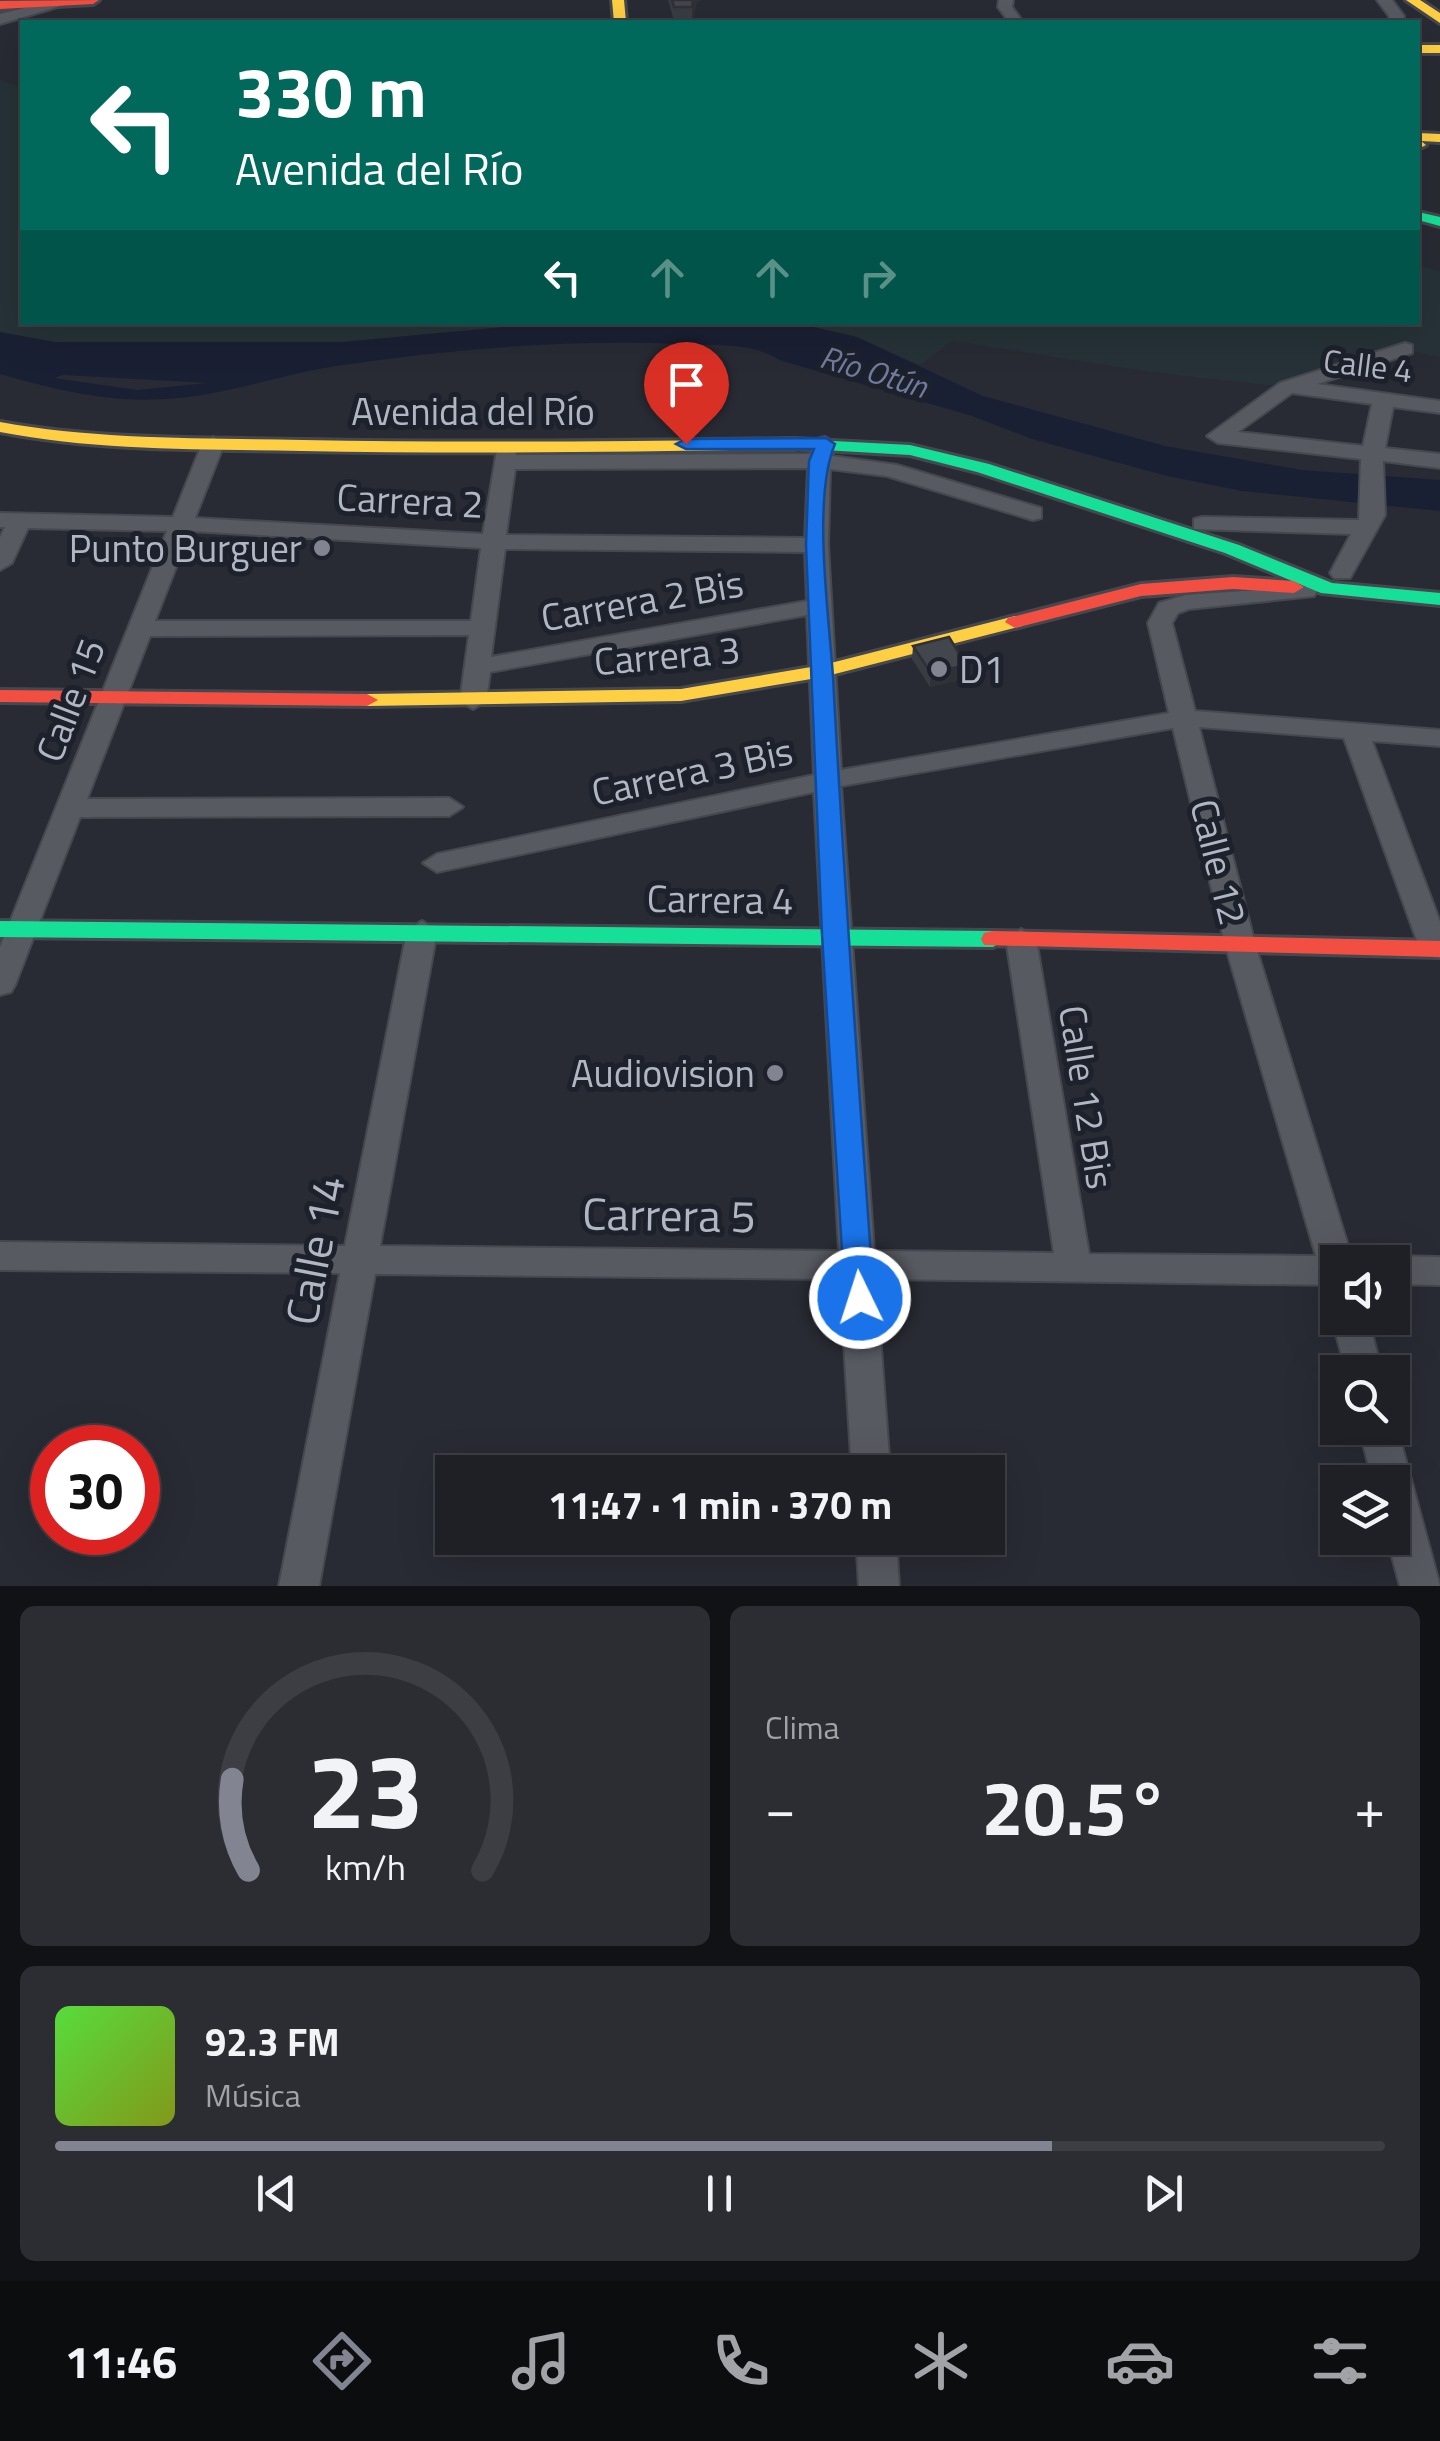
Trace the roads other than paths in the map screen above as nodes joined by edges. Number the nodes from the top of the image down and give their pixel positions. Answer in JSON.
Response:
{"nodes":[{"id":1,"x":93,"y":0,"type":"edge"},
{"id":2,"x":1384,"y":0,"type":"edge"},
{"id":3,"x":1412,"y":0,"type":"edge"},
{"id":4,"x":64,"y":3,"type":"junction"},
{"id":5,"x":0,"y":6,"type":"edge"},
{"id":6,"x":0,"y":18,"type":"edge"},
{"id":7,"x":1440,"y":19,"type":"edge"},
{"id":8,"x":1397,"y":20,"type":"edge"},
{"id":9,"x":1405,"y":349,"type":"dead end"},
{"id":10,"x":1287,"y":387,"type":"junction"},
{"id":11,"x":1384,"y":399,"type":"junction"},
{"id":12,"x":1440,"y":407,"type":"edge"},
{"id":13,"x":0,"y":426,"type":"edge"},
{"id":14,"x":213,"y":444,"type":"junction"},
{"id":15,"x":822,"y":452,"type":"junction"},
{"id":16,"x":505,"y":455,"type":"junction"},
{"id":17,"x":1440,"y":460,"type":"edge"},
{"id":18,"x":1372,"y":462,"type":"junction"},
{"id":19,"x":1032,"y":513,"type":"dead end"},
{"id":20,"x":10,"y":521,"type":"edge"},
{"id":21,"x":1370,"y":521,"type":"junction"},
{"id":22,"x":181,"y":524,"type":"junction"},
{"id":23,"x":1202,"y":524,"type":"dead end"},
{"id":24,"x":494,"y":542,"type":"junction"},
{"id":25,"x":816,"y":545,"type":"junction"},
{"id":26,"x":0,"y":563,"type":"edge"},
{"id":27,"x":1336,"y":581,"type":"junction"},
{"id":28,"x":1440,"y":581,"type":"edge"},
{"id":29,"x":1440,"y":600,"type":"edge"},
{"id":30,"x":820,"y":606,"type":"junction"},
{"id":31,"x":482,"y":628,"type":"junction"},
{"id":32,"x":140,"y":630,"type":"junction"},
{"id":33,"x":477,"y":667,"type":"junction"},
{"id":34,"x":824,"y":671,"type":"junction"},
{"id":35,"x":0,"y":696,"type":"edge"},
{"id":36,"x":114,"y":696,"type":"junction"},
{"id":37,"x":473,"y":701,"type":"junction"},
{"id":38,"x":1182,"y":718,"type":"junction"},
{"id":39,"x":1355,"y":732,"type":"junction"},
{"id":40,"x":1440,"y":738,"type":"edge"},
{"id":41,"x":830,"y":780,"type":"junction"},
{"id":42,"x":71,"y":808,"type":"junction"},
{"id":43,"x":450,"y":808,"type":"dead end"},
{"id":44,"x":437,"y":863,"type":"dead end"},
{"id":45,"x":11,"y":929,"type":"edge"},
{"id":46,"x":422,"y":931,"type":"junction"},
{"id":47,"x":835,"y":935,"type":"junction"},
{"id":48,"x":1021,"y":939,"type":"junction"},
{"id":49,"x":1240,"y":944,"type":"junction"},
{"id":50,"x":1438,"y":949,"type":"edge"},
{"id":51,"x":0,"y":985,"type":"edge"},
{"id":52,"x":1330,"y":1245,"type":"edge"},
{"id":53,"x":0,"y":1256,"type":"edge"},
{"id":54,"x":360,"y":1258,"type":"junction"},
{"id":55,"x":857,"y":1263,"type":"junction"},
{"id":56,"x":1074,"y":1268,"type":"junction"},
{"id":57,"x":1320,"y":1270,"type":"edge"},
{"id":58,"x":1410,"y":1270,"type":"edge"},
{"id":59,"x":1440,"y":1271,"type":"edge"},
{"id":60,"x":1383,"y":1445,"type":"edge"},
{"id":61,"x":871,"y":1455,"type":"edge"},
{"id":62,"x":877,"y":1555,"type":"edge"},
{"id":63,"x":299,"y":1586,"type":"edge"},
{"id":64,"x":879,"y":1586,"type":"edge"},
{"id":65,"x":1420,"y":1586,"type":"edge"}],
"edges":[{"from":1,"to":4,"type":"main road"},
{"from":2,"to":8,"type":"street"},
{"from":3,"to":7,"type":"main road"},
{"from":4,"to":5,"type":"main road"},
{"from":4,"to":6,"type":"street"},
{"from":9,"to":10,"type":"street"},
{"from":10,"to":11,"type":"street","name":"Calle 4"},
{"from":10,"to":18,"type":"street"},
{"from":11,"to":12,"type":"street","name":"Calle 4"},
{"from":11,"to":18,"type":"street"},
{"from":13,"to":14,"type":"main road","name":"Avenida del Río"},
{"from":14,"to":16,"type":"main road","name":"Avenida del Río"},
{"from":14,"to":22,"type":"street","name":"Calle 15"},
{"from":15,"to":16,"type":"main road","name":"Avenida del Río"},
{"from":15,"to":19,"type":"street"},
{"from":15,"to":25,"type":"street"},
{"from":15,"to":27,"type":"main road","name":"Avenida del Río"},
{"from":16,"to":24,"type":"street"},
{"from":17,"to":18,"type":"street"},
{"from":18,"to":21,"type":"street"},
{"from":20,"to":22,"type":"street","name":"Carrera 2"},
{"from":20,"to":26,"type":"street"},
{"from":21,"to":23,"type":"street"},
{"from":21,"to":27,"type":"street"},
{"from":22,"to":24,"type":"street","name":"Carrera 2"},
{"from":22,"to":32,"type":"street","name":"Calle 15"},
{"from":24,"to":25,"type":"street","name":"Carrera 2"},
{"from":24,"to":31,"type":"street"},
{"from":25,"to":30,"type":"street"},
{"from":27,"to":28,"type":"main road"},
{"from":27,"to":29,"type":"main road"},
{"from":27,"to":34,"type":"main road","name":"Carrera 3"},
{"from":27,"to":38,"type":"street","name":"Calle 12"},
{"from":30,"to":33,"type":"street","name":"Carrera 2 Bis"},
{"from":30,"to":34,"type":"street"},
{"from":31,"to":32,"type":"street"},
{"from":31,"to":33,"type":"street"},
{"from":32,"to":36,"type":"street","name":"Calle 15"},
{"from":33,"to":37,"type":"street"},
{"from":34,"to":37,"type":"main road","name":"Carrera 3"},
{"from":34,"to":41,"type":"street"},
{"from":35,"to":36,"type":"main road","name":"Carrera 3"},
{"from":36,"to":37,"type":"main road","name":"Carrera 3"},
{"from":36,"to":42,"type":"street","name":"Calle 15"},
{"from":38,"to":39,"type":"street","name":"Carrera 3 Bis"},
{"from":38,"to":41,"type":"street","name":"Carrera 3 Bis"},
{"from":38,"to":49,"type":"street","name":"Calle 12"},
{"from":39,"to":40,"type":"street","name":"Carrera 3 Bis"},
{"from":39,"to":50,"type":"street"},
{"from":41,"to":44,"type":"street","name":"Carrera 3 Bis"},
{"from":41,"to":47,"type":"street"},
{"from":42,"to":43,"type":"street"},
{"from":42,"to":45,"type":"street","name":"Calle 15"},
{"from":45,"to":46,"type":"main road","name":"Carrera 4"},
{"from":45,"to":51,"type":"street","name":"Calle 15"},
{"from":46,"to":47,"type":"main road","name":"Carrera 4"},
{"from":46,"to":54,"type":"street","name":"Calle 14"},
{"from":47,"to":48,"type":"main road","name":"Carrera 4"},
{"from":47,"to":55,"type":"street"},
{"from":48,"to":49,"type":"main road","name":"Carrera 4"},
{"from":48,"to":56,"type":"street","name":"Calle 12 Bis"},
{"from":49,"to":50,"type":"main road","name":"Carrera 4"},
{"from":49,"to":52,"type":"street","name":"Calle 12"},
{"from":53,"to":54,"type":"street","name":"Carrera 5"},
{"from":54,"to":55,"type":"street","name":"Carrera 5"},
{"from":54,"to":63,"type":"street","name":"Calle 14"},
{"from":55,"to":56,"type":"street","name":"Carrera 5"},
{"from":55,"to":61,"type":"street"},
{"from":56,"to":57,"type":"street","name":"Carrera 5"},
{"from":58,"to":59,"type":"street"},
{"from":60,"to":65,"type":"street"},
{"from":62,"to":64,"type":"street"}]}
